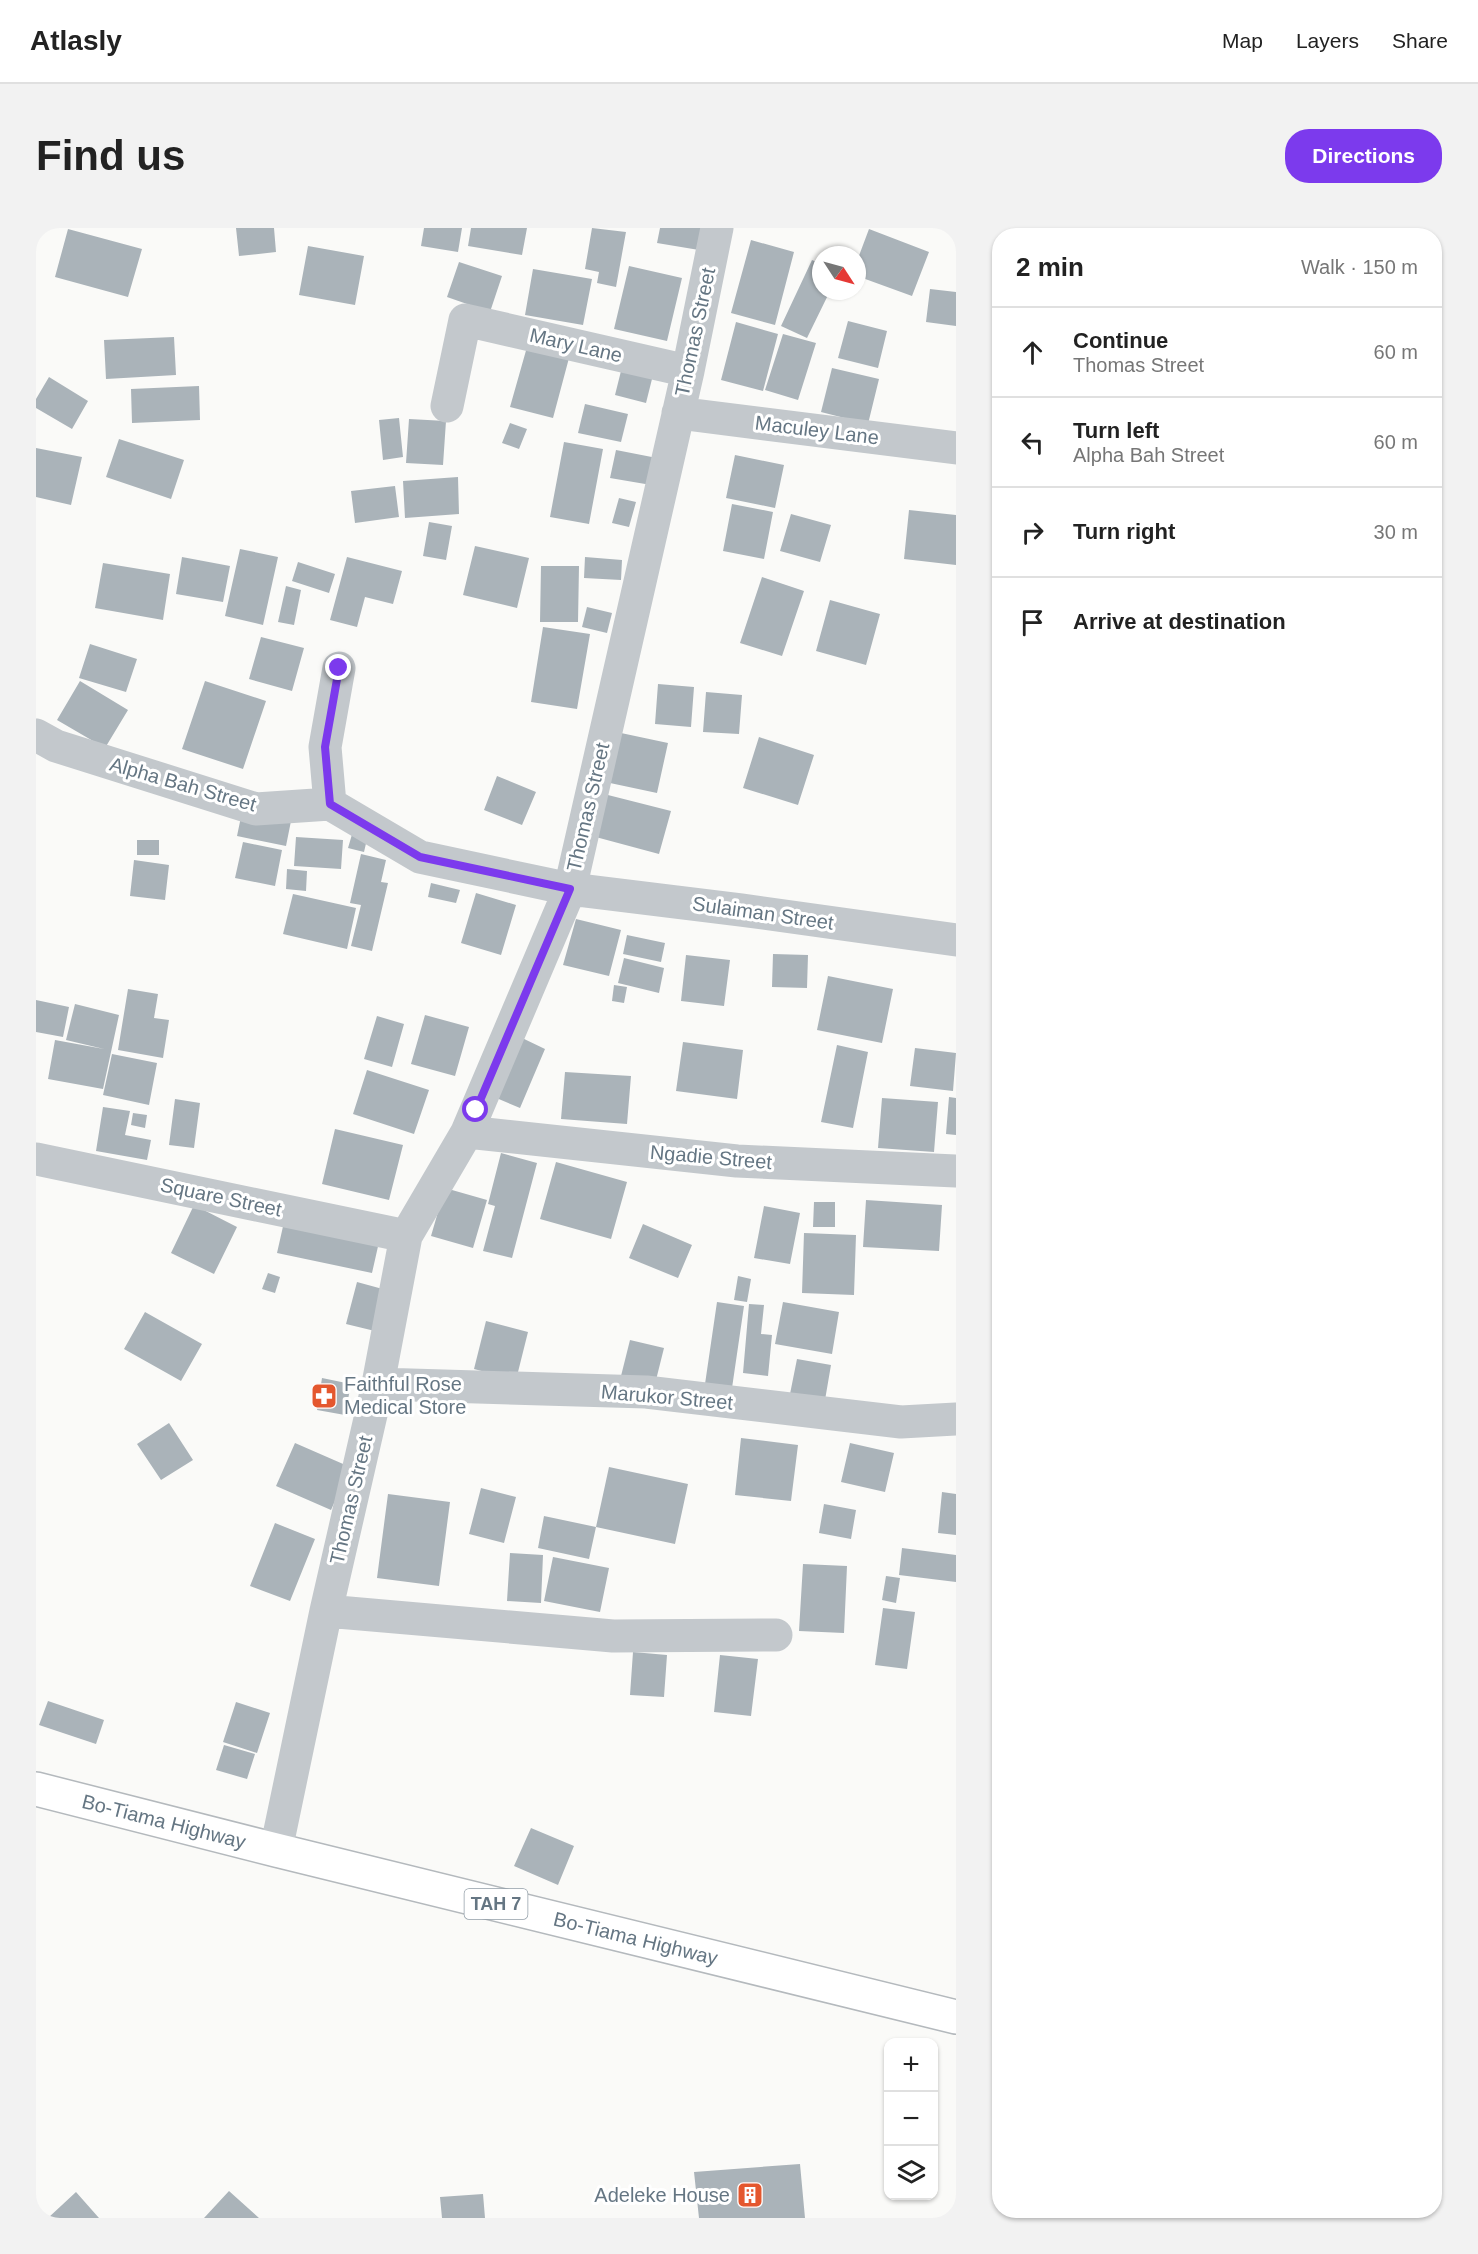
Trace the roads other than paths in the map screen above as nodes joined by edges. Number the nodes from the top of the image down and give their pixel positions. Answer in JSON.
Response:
{"nodes":[{"id":1,"x":717,"y":228,"type":"edge"},
{"id":2,"x":688,"y":371,"type":"junction"},
{"id":3,"x":447,"y":406,"type":"dead end"},
{"id":4,"x":678,"y":413,"type":"junction"},
{"id":5,"x":956,"y":448,"type":"edge"},
{"id":6,"x":339,"y":668,"type":"dead end"},
{"id":7,"x":36,"y":735,"type":"edge"},
{"id":8,"x":330,"y":804,"type":"junction"},
{"id":9,"x":570,"y":889,"type":"junction"},
{"id":10,"x":956,"y":940,"type":"edge"},
{"id":11,"x":467,"y":1132,"type":"junction"},
{"id":12,"x":36,"y":1159,"type":"edge"},
{"id":13,"x":956,"y":1171,"type":"edge"},
{"id":14,"x":406,"y":1236,"type":"junction"},
{"id":15,"x":378,"y":1384,"type":"junction"},
{"id":16,"x":956,"y":1419,"type":"edge"},
{"id":17,"x":326,"y":1611,"type":"junction"},
{"id":18,"x":776,"y":1635,"type":"dead end"},
{"id":19,"x":36,"y":1789,"type":"edge"},
{"id":20,"x":276,"y":1850,"type":"junction"},
{"id":21,"x":956,"y":2017,"type":"edge"}],
"edges":[{"from":1,"to":2,"type":"street","name":"Thomas Street"},
{"from":2,"to":3,"type":"street","name":"Mary Lane"},
{"from":2,"to":4,"type":"street","name":"Thomas Street"},
{"from":4,"to":5,"type":"street","name":"Maculey Lane"},
{"from":4,"to":9,"type":"street","name":"Thomas Street"},
{"from":6,"to":8,"type":"street"},
{"from":7,"to":8,"type":"street","name":"Alpha Bah Street"},
{"from":8,"to":9,"type":"street"},
{"from":9,"to":10,"type":"street","name":"Sulaiman Street"},
{"from":9,"to":11,"type":"street","name":"Thomas Street"},
{"from":11,"to":13,"type":"street","name":"Ngadie Street"},
{"from":11,"to":14,"type":"street","name":"Thomas Street"},
{"from":12,"to":14,"type":"street","name":"Square Street"},
{"from":14,"to":15,"type":"street","name":"Thomas Street"},
{"from":15,"to":16,"type":"street","name":"Marukor Street"},
{"from":15,"to":17,"type":"street","name":"Thomas Street"},
{"from":17,"to":18,"type":"street"},
{"from":17,"to":20,"type":"street","name":"Thomas Street"},
{"from":19,"to":20,"type":"highway","name":"Bo-Tiama Highway","number":"TAH 7"},
{"from":20,"to":21,"type":"highway","name":"Bo-Tiama Highway","number":"TAH 7"}]}
